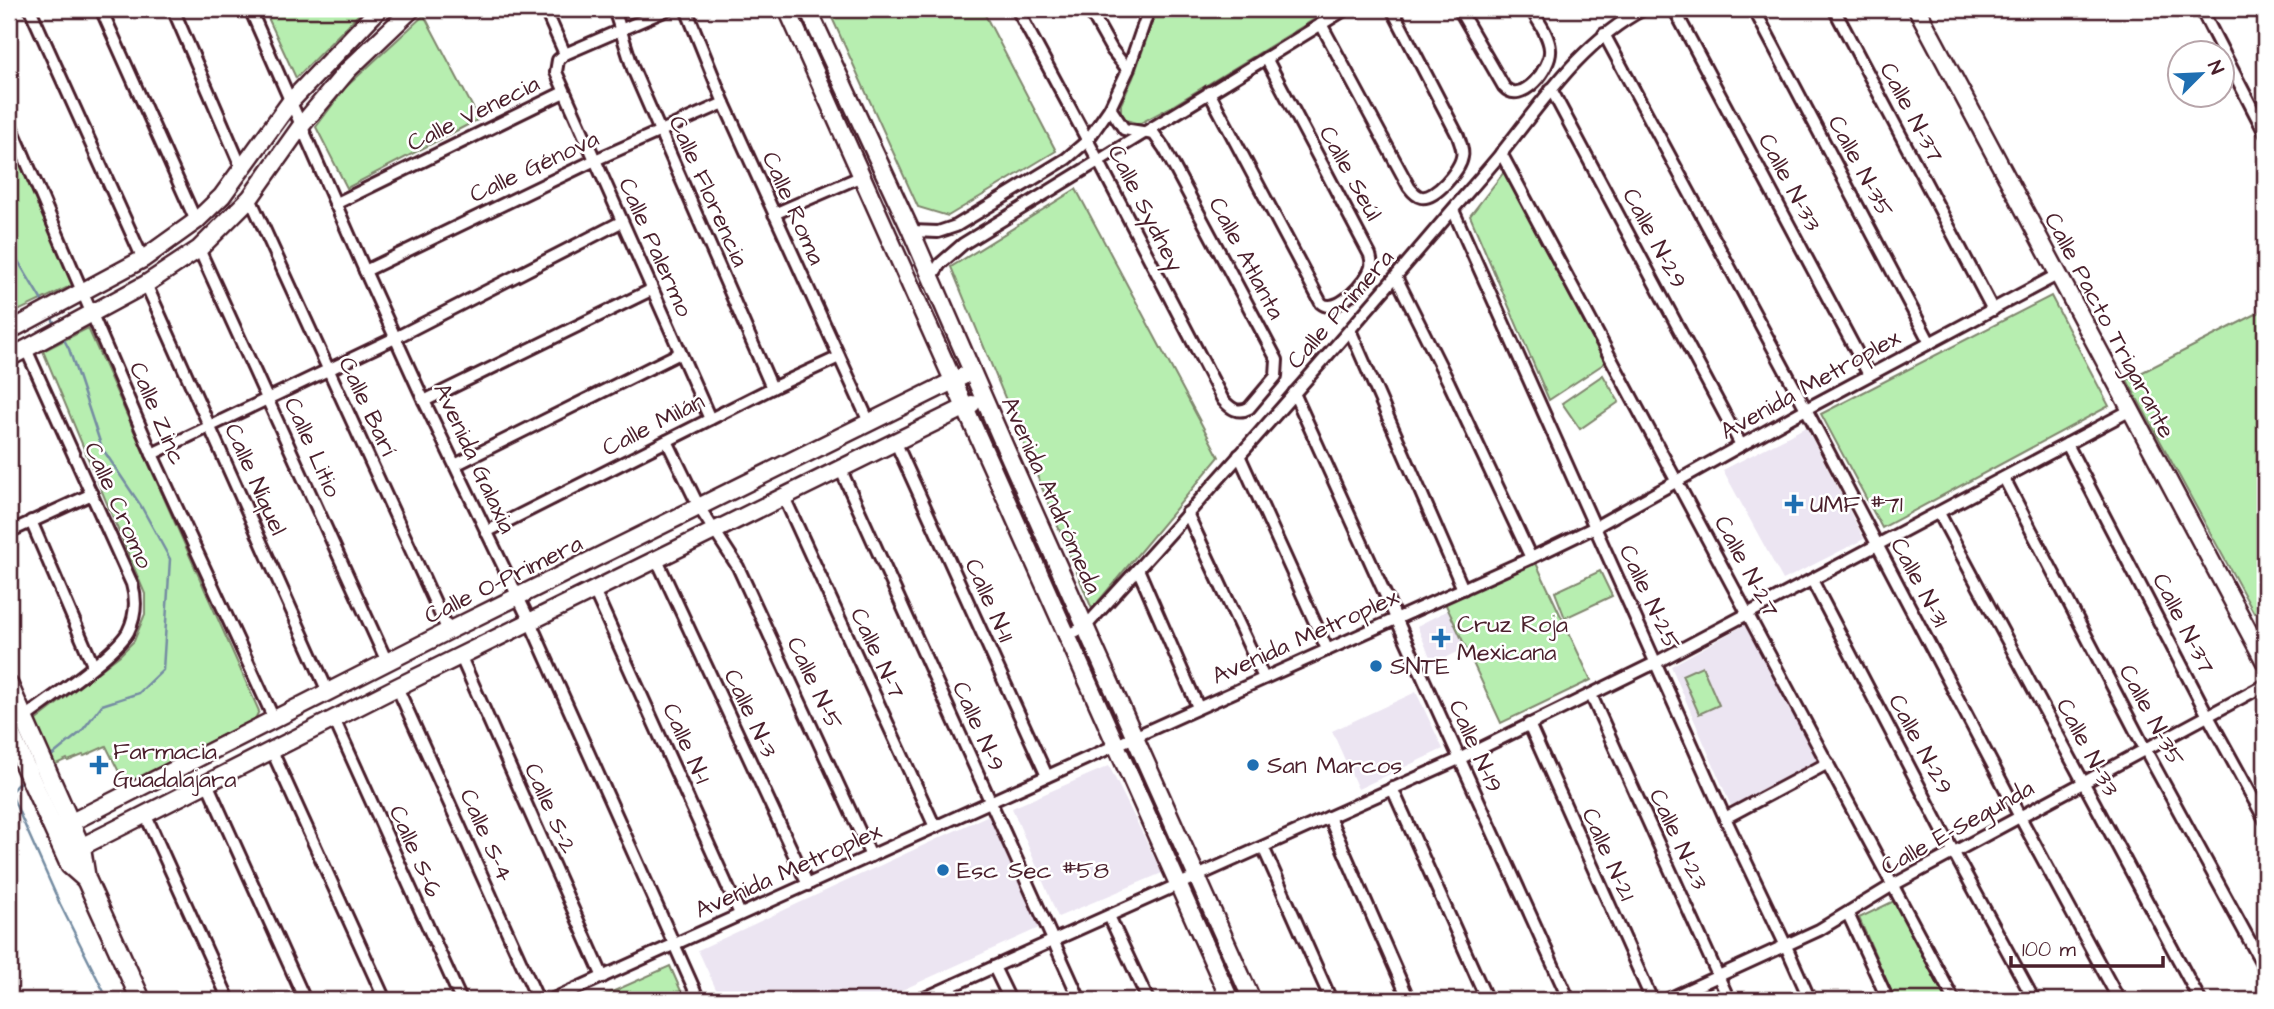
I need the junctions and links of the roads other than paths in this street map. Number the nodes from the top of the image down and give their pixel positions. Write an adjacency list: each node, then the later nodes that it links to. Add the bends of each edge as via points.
1 (30, 9): 59 (street)
2 (101, 9): 55 (street)
3 (173, 9): 47 (street)
4 (250, 9): 35 (street, Avenida Galaxia)
5 (379, 9): 35 (street)
6 (412, 9): 39 (street, via 348,70)
7 (545, 9): 29 (street)
8 (614, 9): 27 (street, Calle Florencia)
9 (669, 9): 27 (street, Calle Venecia)
10 (686, 9): 36 (street, Calle Roma)
11 (787, 9): 48 (street, Avenida Andrómeda)
12 (808, 9): 57 (street, Avenida Andrómeda)
13 (1017, 9): 43 (street, Calle Sydney)
14 (1089, 9): 31 (street)
15 (1149, 9): 31 (street)
16 (1346, 9): 26 (street)
17 (1392, 9): 26 (street, via 1463,154 1458,168 1438,191 1423,198 1409,187)
18 (1459, 9): 19 (street, via 1504,87 1515,94 1523,92 1547,66 1551,50)
19 (1531, 9)
20 (1644, 9): 28 (street, Calle Primera)
21 (1674, 9): 79 (street, Calle N-33)
22 (1754, 9): 72 (street, Calle N-35)
23 (1833, 9): 67 (street, Calle N-37)
24 (1917, 9): 61 (street, Calle Pacto Trigarante)
25 (2201, 9): 42 (street)
26 (1321, 24): 30 (street)
27 (622, 29): 29 (street, Calle Venecia); 40 (street, Calle Florencia)
28 (1604, 34): 32 (street, Calle Primera); 88 (street, Calle N-31)
29 (565, 54): 33 (street, Calle Venecia, via 555,72)
30 (1266, 58): 34 (street); 34 (street, Calle Seúl, via 1370,255 1367,276 1340,304 1325,307 1316,296)
31 (1128, 71): 37 (street)
32 (1551, 89): 44 (street, Calle Primera); 96 (street, Calle N-29)
33 (564, 92): 45 (street, Calle Palermo); 52 (street, Calle Venecia)
34 (1209, 92): 41 (street)
35 (291, 101): 39 (street, Avenida Galaxia); 47 (street)
36 (724, 103): 40 (street, Calle Génova); 54 (street, Calle Roma)
37 (1110, 108): 41 (street, via 1124,129); 43 (street)
38 (9, 121): 65 (street, Calle Zinc)
39 (301, 126): 51 (street); 52 (street, Avenida Galaxia)
40 (660, 131): 45 (street, Calle Génova); 81 (street, Calle Florencia)
41 (1146, 131): 46 (street); 87 (street, Calle Atlanta, via 1154,134 1168,154 1277,360 1276,376)
42 (2265, 133)
43 (1087, 141): 46 (street, Calle Sydney); 49 (street)
44 (1501, 153): 53 (street, Calle Primera); 102 (street, Calle N-27)
45 (595, 160): 56 (street, Calle Palermo); 60 (street, Calle Génova)
46 (1098, 160): 50 (street); 87 (street, Calle Sydney, via 1223,400 1237,411)
47 (242, 169): 55 (street)
48 (862, 176): 54 (street); 80 (street, Avenida Andrómeda)
49 (1036, 178): 50 (street); 57 (street, via 956,226 938,232)
50 (1045, 193): 63 (street, via 963,244)
51 (250, 198): 58 (street); 77 (street, Calle Barí)
52 (335, 204): 60 (street, Avenida Galaxia)
53 (1453, 210): 62 (street, Calle Primera); 109 (street, Calle N-25)
54 (774, 214): 75 (street, Calle Roma)
55 (196, 221): 59 (street)
56 (621, 222): 66 (street, Calle Palermo); 71 (street)
57 (911, 230): 63 (street, Avenida Andrómeda)
58 (200, 248): 64 (street); 83 (street, Calle Litio)
59 (144, 259): 65 (street)
60 (365, 271): 71 (street, Avenida Galaxia)
61 (2057, 275): 67 (street, Avenida Metroplex); 89 (street, Calle Pacto Trigarante)
62 (1396, 277): 69 (street, Calle Primera); 114 (street)
63 (931, 278): 78 (street, Avenida Andrómeda)
64 (146, 284): 68 (street); 92 (street, Calle Níquel)
65 (83, 290): 68 (street, Calle Zinc); 70 (street)
66 (651, 290): 74 (street, Calle Palermo); 85 (street)
67 (1993, 310): 72 (street, Avenida Metroplex)
68 (93, 313): 73 (street); 97 (street, Calle Zinc)
69 (1350, 330): 82 (street, Calle Primera); 118 (street)
70 (9, 331)
71 (395, 338): 77 (street); 85 (street, Avenida Galaxia)
72 (1930, 343): 79 (street, Avenida Metroplex)
73 (32, 346): 76 (street); 103 (street, Calle Cromo)
74 (680, 353): 90 (street, Calle Palermo); 99 (street)
75 (839, 357): 81 (street, Calle Milán); 91 (street, Calle Roma)
76 (9, 358)
77 (328, 370): 83 (street); 125 (street, Calle Barí)
78 (972, 371): 80 (street, Calle O-Primera); 84 (street, Avenida Andrómeda)
79 (1870, 375): 88 (street, Avenida Metroplex)
80 (954, 381): 86 (street, Avenida Andrómeda); 91 (street, Calle O-Primera)
81 (772, 388): 90 (street, Calle Milán)
82 (1294, 393): 98 (street, Calle Primera); 122 (street, Calle N-19)
83 (268, 398): 92 (street); 130 (street, Calle Litio)
84 (984, 398): 86 (street, Calle O-Primera); 124 (street, Avenida Andrómeda)
85 (424, 401): 99 (street, Avenida Galaxia)
86 (965, 407): 94 (street, Calle O-Primera); 126 (street, Avenida Andrómeda)
87 (1249, 408)
88 (1806, 409): 96 (street, Avenida Metroplex); 113 (street, Calle N-31)
89 (2129, 411): 95 (street); 127 (street, Calle Pacto Trigarante)
90 (710, 419): 93 (street, Calle Milán)
91 (869, 422): 105 (street, Calle O-Primera)
92 (209, 427): 97 (street); 138 (street, Calle Níquel)
93 (667, 441): 105 (street, Calle N-5); 112 (street, Calle Milán)
94 (895, 441): 100 (street, Calle O-Primera); 153 (street, Calle N-11)
95 (2067, 444): 101 (street); 141 (street, Calle N-37)
96 (1741, 445): 102 (street, Avenida Metroplex)
97 (152, 454): 143 (street, Calle Zinc)
98 (1239, 455): 106 (street, Calle Primera); 128 (street)
99 (455, 465): 112 (street, Avenida Galaxia)
100 (840, 468): 104 (street, Calle O-Primera); 157 (street, Calle N-9)
101 (2004, 478): 107 (street); 149 (street, Calle N-35)
102 (1677, 481): 109 (street, Avenida Metroplex); 121 (street, Calle N-27)
103 (92, 495): 108 (street); 133 (street, Calle Cromo, via 132,584 136,605 120,643)
104 (785, 497): 110 (street, Calle O-Primera); 164 (street, Calle N-7)
105 (699, 507): 110 (street, Calle N-5); 120 (street, Calle O-Primera)
106 (1187, 513): 116 (street, Calle Primera); 134 (street)
107 (1940, 513): 113 (street); 154 (street, Calle N-33)
108 (31, 522): 111 (street); 133 (street)
109 (1595, 527): 114 (street, Avenida Metroplex); 132 (street, Calle N-25)
110 (716, 531): 115 (street, Calle O-Primera); 168 (street, Calle N-5, via 738,567)
111 (9, 532)
112 (486, 532): 120 (street, Avenida Galaxia)
113 (1877, 546): 117 (street); 160 (street, Calle N-31)
114 (1531, 558): 118 (street, Avenida Metroplex)
115 (657, 560): 119 (street, Calle O-Primera); 170 (street, Calle N-3)
116 (1138, 569): 124 (street, Calle Primera); 140 (street)
117 (1812, 580): 121 (street); 167 (street, Calle N-29)
118 (1463, 589): 122 (street, Avenida Metroplex)
119 (594, 590): 123 (street, Calle O-Primera); 173 (street, Calle N-1)
120 (517, 597): 123 (street, Avenida Galaxia); 125 (street, Calle O-Primera)
121 (1748, 614): 132 (street); 152 (street, Calle N-27)
122 (1396, 619): 128 (street, Avenida Metroplex); 151 (street, Calle N-19)
123 (530, 622): 129 (street, Calle O-Primera); 177 (street, Avenida Galaxia)
124 (1085, 627): 126 (street, Calle Primera); 147 (street, Avenida Andrómeda)
125 (448, 631): 130 (street, Calle O-Primera)
126 (1066, 636): 148 (street, Avenida Andrómeda)
127 (2261, 645): 131 (street, Calle Pacto Trigarante)
128 (1327, 649): 134 (street, Avenida Metroplex)
129 (460, 656): 137 (street, Calle O-Primera); 181 (street, Calle S-2)
130 (387, 662): 138 (street, Calle O-Primera)
131 (2265, 662)
132 (1657, 663): 139 (street); 161 (street, Calle N-25)
133 (93, 665): 142 (street, Calle Cromo)
134 (1264, 678): 140 (street, Avenida Metroplex)
135 (2265, 685): 141 (street, Calle E-Segunda)
136 (9, 686): 142 (main road)
137 (397, 687): 144 (street, Calle O-Primera); 189 (street, Calle S-4)
138 (328, 692): 143 (street, Calle O-Primera)
139 (1591, 695): 145 (street); 182 (street, Calle N-23)
140 (1198, 707): 147 (street, Avenida Metroplex)
141 (2208, 716): 149 (street, Calle E-Segunda); 162 (street, Calle N-37)
142 (23, 719): 163 (main road)
143 (274, 719): 163 (street, Calle O-Primera)
144 (334, 719): 150 (street, Calle O-Primera); 188 (street, Calle S-6)
145 (1529, 724): 151 (street); 201 (street, Calle N-21)
146 (9, 731): 163 (main road)
147 (1134, 737): 148 (street, Avenida Metroplex); 169 (street, Avenida Andrómeda)
148 (1116, 745): 153 (street, Avenida Metroplex); 171 (street, Avenida Andrómeda)
149 (2145, 749): 154 (street, Calle E-Segunda); 180 (street, Calle N-35)
150 (272, 751): 155 (street, Calle O-Primera); 187 (street)
151 (1459, 759): 156 (street); 200 (street, Calle N-19)
152 (1828, 763): 161 (street); 172 (street, Calle N-27)
153 (1047, 776): 157 (street, Avenida Metroplex)
154 (2084, 782): 160 (street, Calle E-Segunda); 209 (street, Calle N-33)
155 (207, 783): 158 (street, Calle O-Primera); 186 (street)
156 (1392, 788): 159 (street); 199 (street)
157 (989, 802): 164 (street, Avenida Metroplex); 176 (street, Calle N-9)
158 (146, 816): 166 (street, Calle O-Primera); 185 (street)
159 (1329, 817): 165 (street); 198 (street)
160 (2020, 817): 167 (street, Calle E-Segunda); 208 (street, Calle N-31)
161 (1725, 818): 178 (street, Calle N-25)
162 (2265, 820)
163 (62, 826): 166 (main road)
164 (935, 827): 168 (street, Avenida Metroplex)
165 (1263, 846): 169 (street); 197 (street)
166 (73, 851): 184 (main road, via 70,865 86,879)
167 (1954, 853): 172 (street, Calle E-Segunda); 207 (street, Calle N-29)
168 (871, 856): 170 (street, Avenida Metroplex)
169 (1196, 877): 171 (street); 196 (street, Avenida Andrómeda)
170 (808, 885): 173 (street, Avenida Metroplex)
171 (1178, 885): 175 (street); 195 (street, Avenida Andrómeda)
172 (1893, 886): 174 (street, Calle E-Segunda); 206 (street, Calle N-27)
173 (740, 914): 177 (street, Avenida Metroplex)
174 (1848, 914): 178 (street, Calle E-Segunda); 205 (street)
175 (1109, 916): 176 (street); 194 (street)
176 (1052, 941): 179 (street); 193 (street, Calle N-9)
177 (673, 945): 181 (street, Avenida Metroplex); 191 (street, Avenida Galaxia)
178 (1787, 946): 182 (street, Calle E-Segunda); 204 (street, Calle N-25)
179 (994, 967): 183 (street); 192 (street)
180 (2265, 969)
181 (603, 977): 190 (street, Avenida Metroplex)
182 (1719, 977): 202 (street, Calle E-Segunda); 203 (street, Calle N-23)
183 (928, 999)
184 (141, 1000)
185 (229, 1000)
186 (305, 1000)
187 (385, 1000)
188 (461, 1000)
189 (538, 1000)
190 (551, 1000)
191 (699, 1000)
192 (1010, 1000)
193 (1080, 1000)
194 (1148, 1000)
195 (1230, 1000)
196 (1252, 1000)
197 (1331, 1000)
198 (1409, 1000)
199 (1487, 1000)
200 (1569, 1000)
201 (1652, 1000)
202 (1666, 1000)
203 (1729, 1000)
204 (1810, 1000)
205 (1888, 1000)
206 (1954, 1000)
207 (2035, 1000)
208 (2119, 1000)
209 (2200, 1000)

